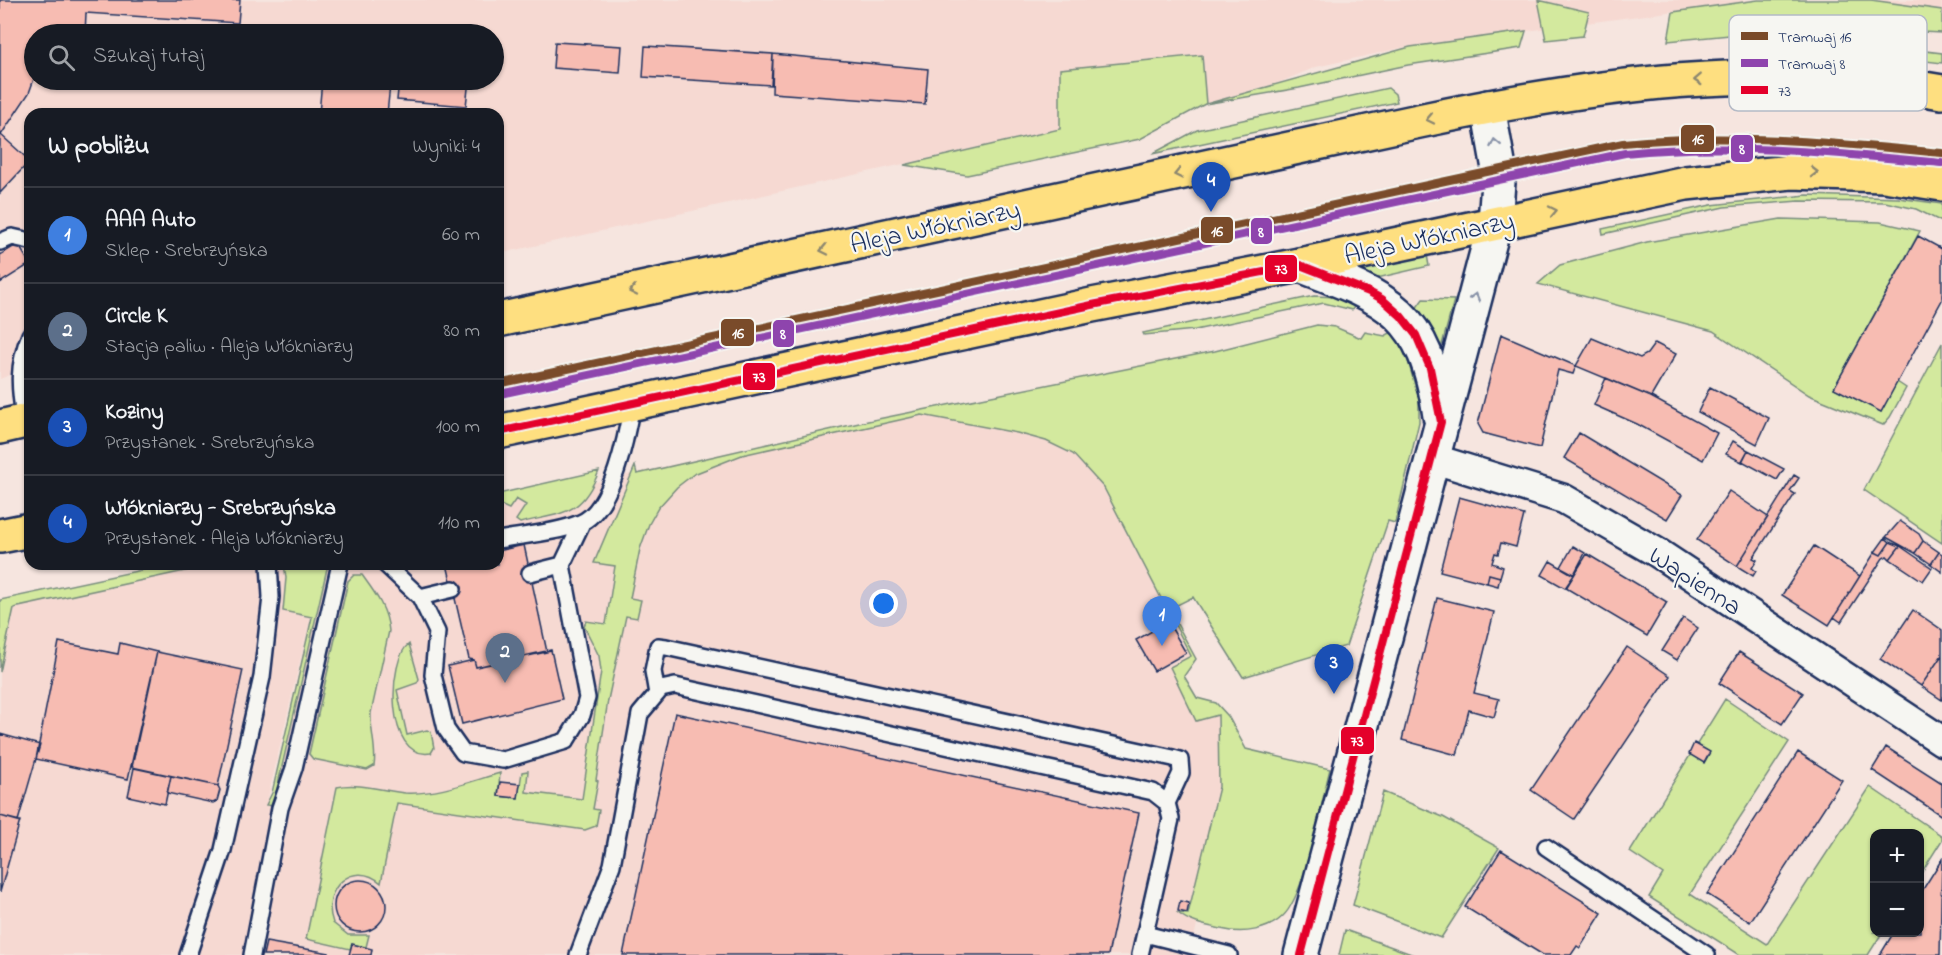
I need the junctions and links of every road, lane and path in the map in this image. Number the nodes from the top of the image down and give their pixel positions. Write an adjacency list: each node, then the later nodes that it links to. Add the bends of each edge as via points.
1 (1729, 78): 4 (main road, Aleja Włókniarzy, one-way to 4, via 1586,89)
2 (1927, 90): 3 (main road, Aleja Włókniarzy, one-way to 2)
3 (1942, 92)
4 (1488, 107): 6 (main road, one-way to 4, via 1499,169); 10 (main road, Aleja Włókniarzy, one-way to 10)
5 (1942, 184): 6 (main road, Aleja Włókniarzy, one-way to 5, via 1686,183 1756,175 1843,172)
6 (1495, 222): 9 (main road, Aleja Włókniarzy); 14 (main road, one-way to 6)
7 (24, 240): 8 (lane, via 12,237)
8 (0, 242)
9 (1300, 265): 12 (main road, Aleja Włókniarzy); 14 (main road, via 1369,292 1401,315 1416,335 1430,368)
10 (504, 319)
11 (24, 348): 13 (lane)
12 (632, 403): 15 (main road, Aleja Włókniarzy); 17 (lane, via 619,465 601,502)
13 (18, 422)
14 (1441, 422): 16 (main road)
15 (504, 431)
16 (1431, 458): 29 (street, Wapienna, via 1564,499 1658,554); 38 (main road)
17 (582, 523): 20 (lane); 21 (lane)
18 (24, 531): 19 (main road)
19 (0, 536)
20 (504, 539)
21 (562, 566): 25 (lane); 27 (lane, via 587,698 582,715 566,741 503,760 463,753 446,729 433,675 437,632)
22 (269, 570): 33 (lane, via 271,597 262,677 223,850)
23 (339, 570): 34 (lane, via 294,768 280,808)
24 (391, 570): 27 (lane)
25 (530, 573)
26 (453, 589): 27 (lane)
27 (420, 597)
28 (657, 694): 30 (lane, via 675,686 1153,792); 30 (lane, via 654,659 658,646 666,646 1180,760 1181,773); 35 (lane, via 640,714 612,865)
29 (1942, 741)
30 (1167, 803): 32 (lane, via 1171,819)
31 (1546, 847): 39 (lane)
32 (1145, 934): 36 (lane); 37 (lane)
33 (188, 955)
34 (252, 955)
35 (578, 955)
36 (1140, 955)
37 (1228, 955)
38 (1301, 955)
39 (1707, 955)

